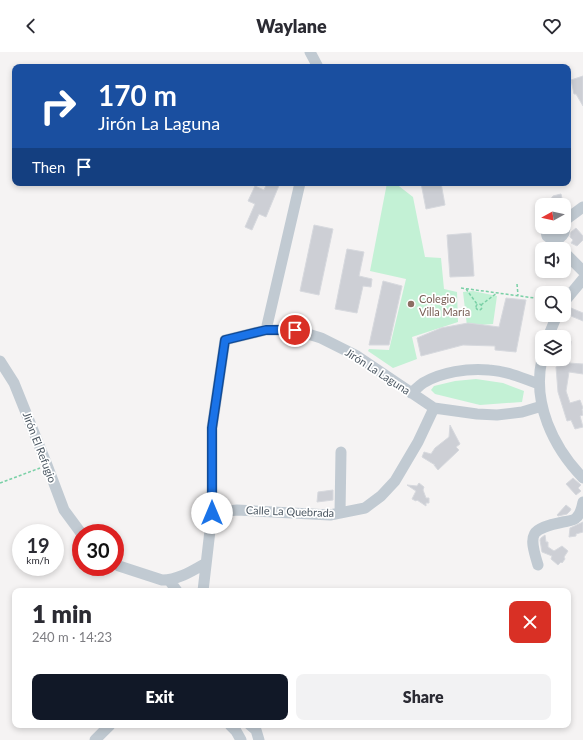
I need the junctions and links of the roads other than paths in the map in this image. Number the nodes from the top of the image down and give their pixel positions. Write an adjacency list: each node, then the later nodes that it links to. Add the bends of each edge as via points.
1 (310, 52): 2 (street)
2 (316, 64)
3 (299, 186): 12 (street)
4 (583, 208): 5 (street)
5 (571, 216)
6 (546, 234): 7 (street)
7 (557, 242)
8 (571, 259): 9 (street)
9 (583, 271)
10 (583, 279): 11 (street)
11 (571, 294)
12 (266, 330): 16 (street, Jirón La Laguna, via 295,330 321,338 357,356); 22 (street, Jirón La Laguna, via 225,340 212,428)
13 (0, 361): 24 (street, Jirón El Refugio, via 14,383 64,510)
14 (541, 366): 15 (street)
15 (539, 384): 16 (street, via 489,370 469,370 438,376 423,383); 17 (street)
16 (411, 393): 18 (street, Jirón La Laguna)
17 (542, 406): 18 (street, Jirón La Laguna, via 497,415); 20 (street, via 558,446)
18 (434, 408): 23 (street, Calle La Quebrada, via 395,481 365,508)
19 (341, 452): 23 (street)
20 (583, 478)
21 (583, 502): 26 (street, via 579,514 573,520 543,526 536,531 532,545)
22 (212, 513): 23 (street, Calle La Quebrada, via 237,510 330,515); 25 (street, Jirón La Laguna)
23 (340, 513)
24 (74, 524)
25 (206, 563): 28 (street); 30 (street, Jirón La Laguna)
26 (538, 564)
27 (124, 568): 28 (street)
28 (169, 580): 29 (street)
29 (175, 588)
30 (203, 588)
31 (107, 728): 34 (street)
32 (233, 728): 35 (street)
33 (254, 728): 36 (street)
34 (95, 740)
35 (241, 740)
36 (259, 740)

